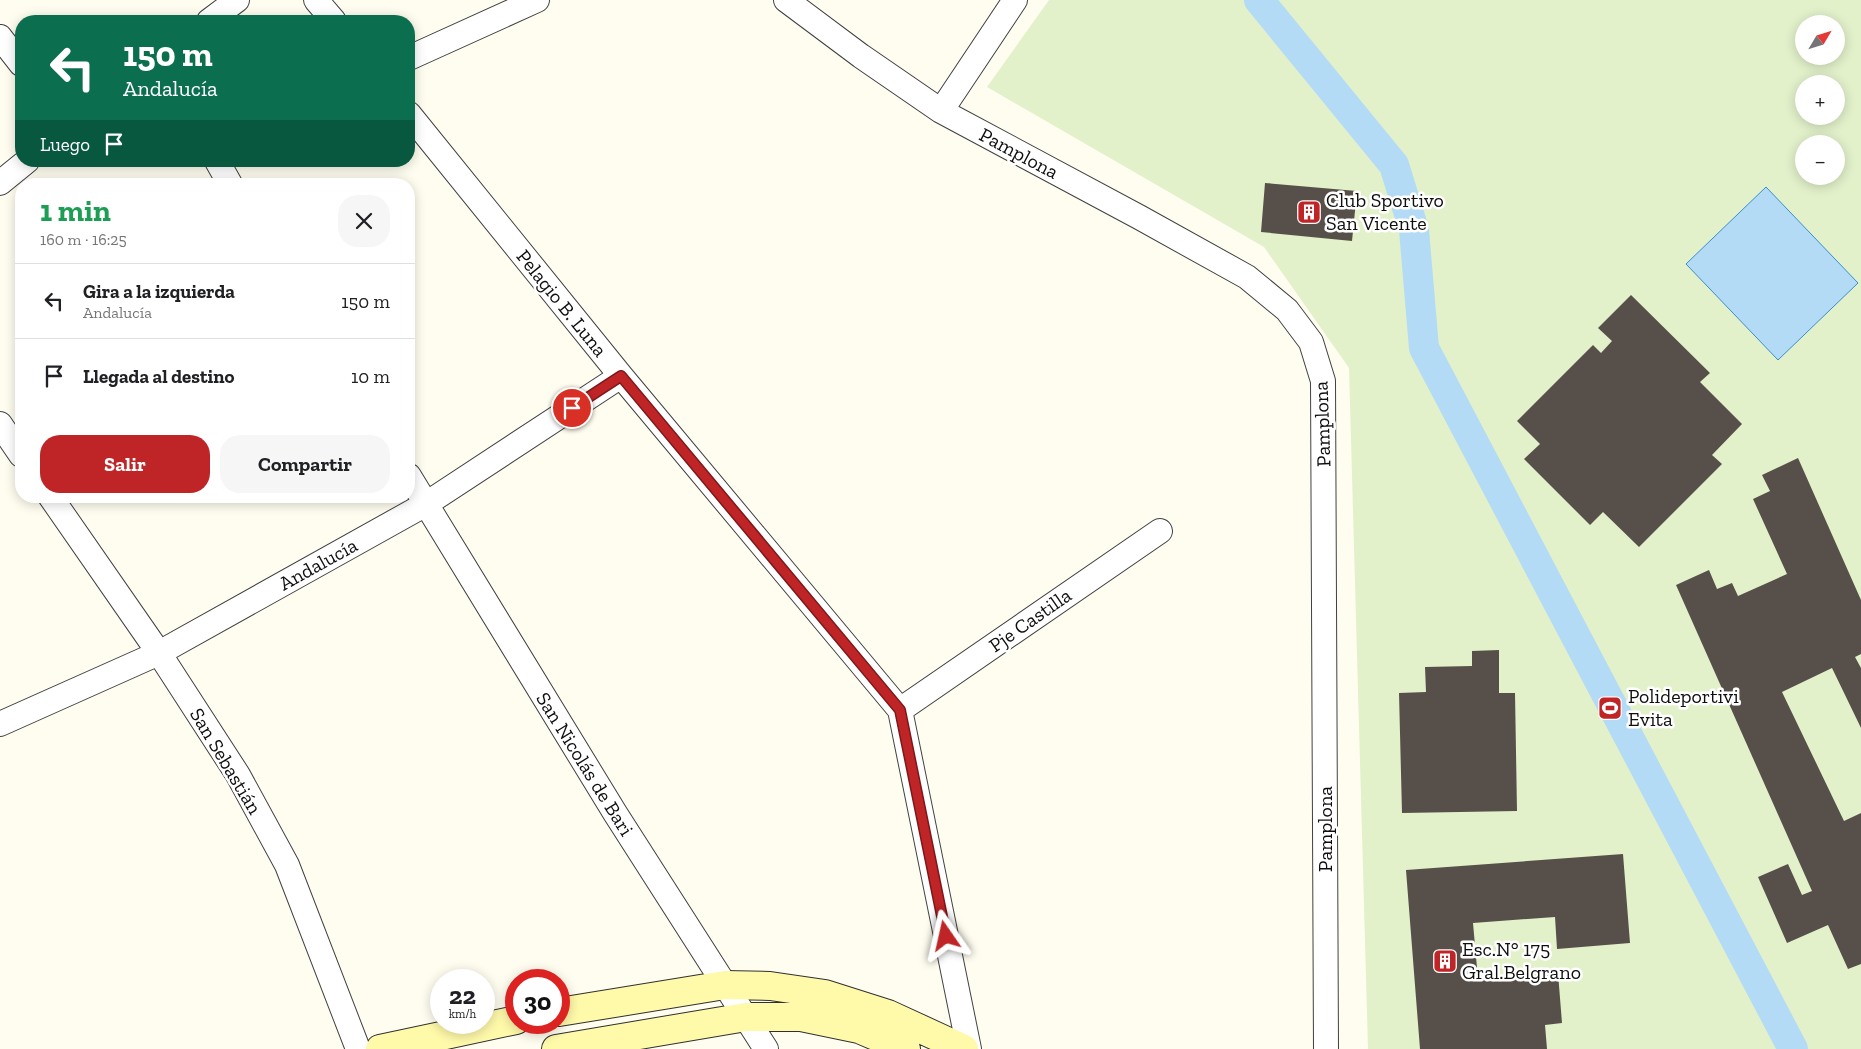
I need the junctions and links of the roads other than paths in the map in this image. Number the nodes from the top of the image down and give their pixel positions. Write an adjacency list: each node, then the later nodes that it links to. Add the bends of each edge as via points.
1 (237, 0): 6 (street)
2 (316, 0): 7 (street)
3 (537, 0): 9 (street)
4 (786, 0): 11 (street, Pamplona)
5 (1016, 0): 11 (street)
6 (217, 15)
7 (329, 15)
8 (0, 37): 10 (street)
9 (415, 55)
10 (15, 56)
11 (941, 111): 38 (street, Pamplona, via 1247,277 1287,310 1311,342 1323,381)
12 (415, 121): 17 (street, Pelagio B. Luna)
13 (20, 167): 16 (street)
14 (220, 167): 15 (street)
15 (227, 178)
16 (0, 183)
17 (621, 376): 22 (street, Andalucía); 25 (street, Pelagio B. Luna)
18 (0, 424): 19 (street)
19 (15, 446)
20 (415, 486): 22 (street, San Nicolás de Bari)
21 (55, 503): 24 (street, San Sebastián)
22 (426, 504): 24 (street, Andalucía); 27 (street, San Nicolás de Bari, via 615,813)
23 (1160, 531): 25 (street, Pje Castilla)
24 (159, 653): 26 (street, Andalucía); 31 (street, San Sebastián, via 238,775 287,865)
25 (900, 710): 37 (street, Pelagio B. Luna)
26 (0, 724)
27 (725, 985): 28 (street); 29 (street, San Nicolás de Bari); 36 (street, via 770,986 825,994 888,1014)
28 (570, 1010)
29 (746, 1017): 33 (street); 34 (street, San Nicolás de Bari); 35 (street, via 801,1017 859,1029)
30 (505, 1022): 32 (street)
31 (358, 1049)
32 (380, 1049)
33 (556, 1049)
34 (766, 1049)
35 (906, 1049)
36 (964, 1049)
37 (968, 1049)
38 (1326, 1049)

